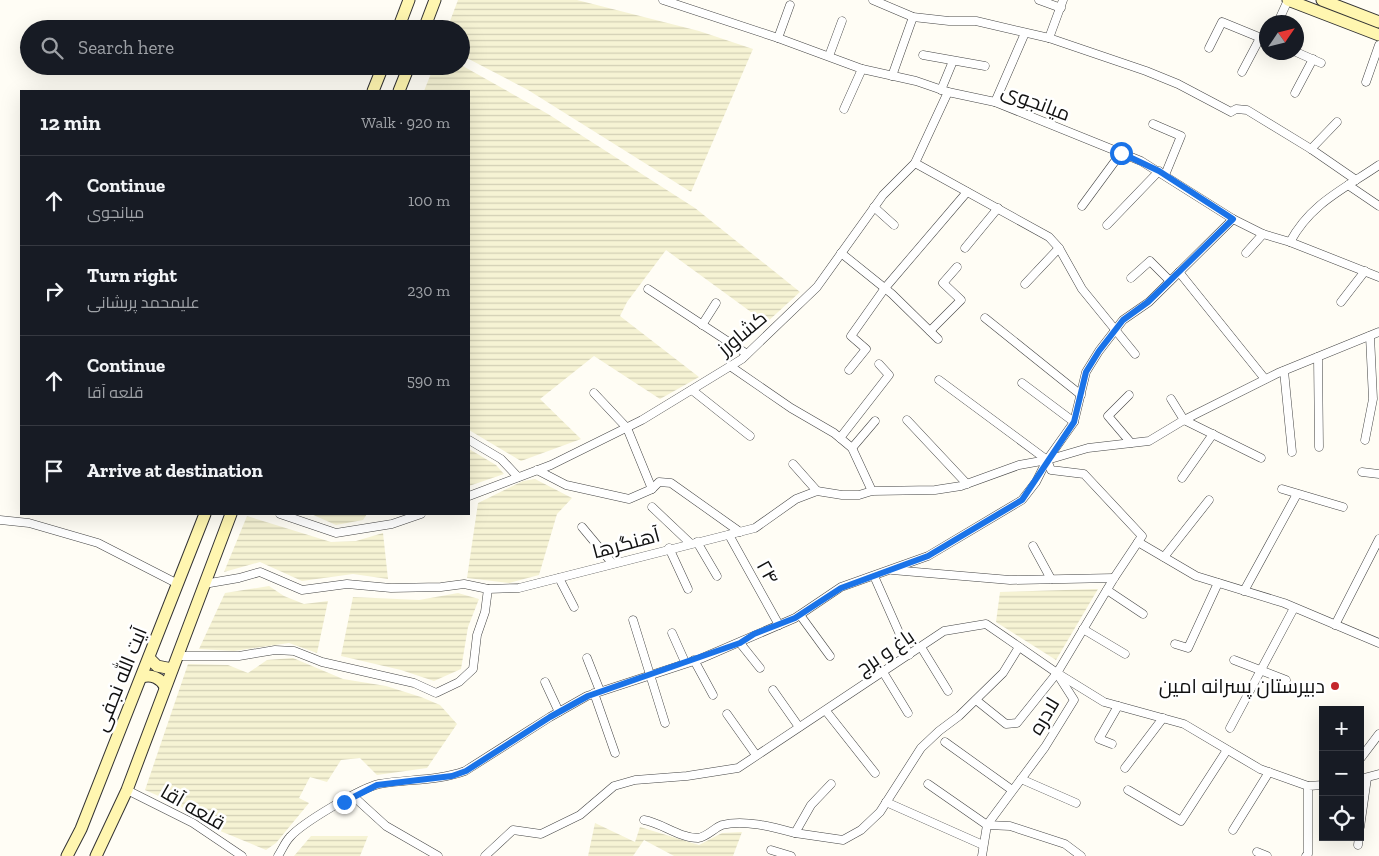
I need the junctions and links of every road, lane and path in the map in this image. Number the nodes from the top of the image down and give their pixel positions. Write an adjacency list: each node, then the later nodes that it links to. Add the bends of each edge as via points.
1 (409, 0): 13 (main road)
2 (436, 0): 14 (main road)
3 (663, 0): 8 (street, میانجوی)
4 (873, 0): 12 (street)
5 (1039, 0): 9 (street)
6 (1288, 0): 11 (street); 18 (main road)
7 (1322, 0): 16 (main road)
8 (674, 2): 20 (street, میانجوی)
9 (1062, 4): 21 (street)
10 (790, 5): 20 (street)
11 (1281, 15)
12 (913, 17): 17 (street, via 976,21); 36 (street)
13 (401, 20)
14 (428, 20)
15 (842, 21): 27 (street)
16 (1379, 22)
17 (1025, 33): 21 (street); 42 (street)
18 (1379, 35)
19 (1259, 37): 24 (street, via 1222,22)
20 (778, 38): 27 (street, میانجوی)
21 (1049, 38): 46 (street, via 1178,84 1231,112 1247,110)
22 (1259, 45): 33 (street)
23 (1379, 45): 37 (street)
24 (1209, 48)
25 (924, 55): 29 (street)
26 (1304, 55): 28 (street)
27 (829, 56): 32 (street, میانجوی)
28 (1313, 59): 30 (street); 41 (street)
29 (953, 61): 31 (street); 40 (street, کشاورز)
30 (1321, 63)
31 (985, 66)
32 (862, 69): 36 (street, میانجوی); 43 (street)
33 (1242, 72)
34 (379, 75): 38 (main road)
35 (406, 75): 39 (main road)
36 (892, 76): 40 (street, میانجوی)
37 (1366, 82)
38 (373, 90)
39 (400, 90)
40 (944, 91): 42 (street, میانجوی); 48 (street, کشاورز)
41 (1295, 93)
42 (995, 102): 47 (street, میانجوی)
43 (844, 109)
44 (1337, 122): 46 (street)
45 (1153, 124): 50 (street, via 1181,136)
46 (1311, 148): 51 (street)
47 (1121, 153): 50 (street, میانجوی); 54 (street)
48 (915, 162): 53 (street); 56 (street, کشاورز)
49 (1379, 165): 51 (street)
50 (1162, 173): 58 (street, میانجوی); 60 (street)
51 (1356, 180): 52 (street)
52 (1348, 185): 55 (street); 62 (street, via 1309,213)
53 (967, 192): 57 (street); 74 (street)
54 (1082, 206)
55 (1379, 206)
56 (874, 207): 59 (street); 66 (street, کشاورز)
57 (998, 208): 63 (street); 64 (street, via 1049,237)
58 (1233, 219): 61 (street, میانجوی); 69 (street)
59 (894, 225)
60 (1108, 225)
61 (1263, 234): 62 (street, میانجوی); 65 (street)
62 (1290, 242): 68 (street, میانجوی)
63 (965, 248)
64 (1059, 248): 73 (street); 80 (street, via 1082,289)
65 (1246, 252)
66 (842, 253): 74 (street); 85 (street, کشاورز, via 817,287)
67 (957, 267): 81 (street, via 942,283 961,300)
68 (1365, 271): 71 (street, میانجوی); 76 (street)
69 (1179, 272): 72 (street); 92 (street)
70 (1131, 278): 72 (street, via 1150,261)
71 (1379, 278)
72 (1170, 281): 80 (street)
73 (1025, 284)
74 (885, 288): 81 (street); 90 (street, via 851,336 866,349)
75 (648, 289): 79 (street)
76 (1341, 302)
77 (716, 304): 79 (street)
78 (985, 318): 97 (street)
79 (702, 325): 85 (street)
80 (1115, 330): 86 (street); 97 (street, via 1086,372)
81 (930, 331): 84 (street)
82 (1379, 332): 83 (street)
83 (1370, 336): 87 (street); 108 (street, via 1372,399)
84 (938, 339)
85 (746, 354): 89 (street, کشاورز)
86 (1135, 354)
87 (1318, 357): 91 (street); 112 (street)
88 (878, 364): 107 (street, via 889,375)
89 (730, 366): 95 (street, کشاورز); 107 (street)
90 (849, 370)
91 (1284, 371): 92 (street); 113 (street)
92 (1265, 379): 101 (street)
93 (939, 380): 115 (street)
94 (1022, 383): 103 (street)
95 (692, 390): 104 (street, کشاورز); 106 (street)
96 (594, 393): 104 (street)
97 (1081, 395): 103 (street)
98 (1129, 395): 110 (street, via 1108,416)
99 (1171, 399): 101 (street)
100 (907, 420): 122 (street)
101 (1184, 420): 105 (street); 110 (street, via 1149,441)
102 (876, 421): 111 (street)
103 (1074, 422): 115 (street)
104 (627, 428): 117 (street, کشاورز); 123 (street)
105 (1214, 434): 114 (street); 121 (street)
106 (750, 436)
107 (840, 438): 111 (street)
108 (1365, 440)
109 (470, 441): 120 (street, via 501,459)
110 (1131, 443): 115 (street, via 1088,448)
111 (852, 448): 126 (street)
112 (1319, 448)
113 (1292, 452)
114 (1261, 458)
115 (1047, 460): 122 (street, via 1019,465); 142 (street, via 1051,470 1084,474 1142,536); 147 (street, via 1022,500 928,556)
116 (793, 464): 125 (street)
117 (537, 470): 120 (street, کشاورز); 123 (street, via 566,485 629,499)
118 (1362, 472): 119 (street)
119 (1379, 474)
120 (518, 478): 128 (street, کشاورز)
121 (1182, 478)
122 (967, 484): 126 (street, via 935,490)
123 (652, 488): 138 (street, via 659,482 671,483)
124 (1282, 489): 127 (street)
125 (817, 491): 126 (street, via 842,495); 138 (street, آهنگرها, via 796,499 755,528)
126 (872, 491)
127 (1297, 494): 131 (street); 159 (street)
128 (470, 496)
129 (1209, 500): 145 (street)
130 (652, 506): 141 (street)
131 (1343, 507)
132 (205, 515): 154 (main road, آیت الله نجفی)
133 (231, 515): 155 (main road)
134 (283, 515): 135 (street, via 336,533 392,524)
135 (417, 515)
136 (0, 520): 154 (street, via 29,523 98,543)
137 (582, 527): 146 (street)
138 (740, 532): 139 (street, آهنگرها)
139 (729, 535): 141 (street, آهنگرها); 165 (street, ۲۴)
140 (1379, 539): 166 (street)
141 (693, 542): 144 (street, آهنگرها); 148 (street)
142 (1138, 542): 145 (street); 151 (street, لادره)
143 (1033, 546): 152 (street)
144 (669, 548): 146 (street, آهنگرها); 157 (street)
145 (1164, 557): 153 (street, via 1196,576)
146 (612, 563): 150 (street, آهنگرها)
147 (888, 570): 149 (street); 152 (street, via 1010,580)
148 (716, 576)
149 (874, 576): 163 (street, via 841,588); 175 (street)
150 (559, 578): 156 (street, آهنگرها, via 518,588); 160 (street)
151 (1114, 578): 152 (street); 158 (street, لادره)
152 (1051, 579)
153 (1218, 583): 159 (street); 171 (street, via 1188,648)
154 (178, 584): 178 (main road, آیت الله نجفی)
155 (204, 584): 156 (street, آهنگرها, via 260,572 302,590 347,584 390,588 464,584); 176 (main road)
156 (488, 589): 176 (street, via 473,669 459,682 436,693 414,683 322,662 294,650 239,656)
157 (688, 589)
158 (1107, 590): 162 (street); 167 (street, لادره)
159 (1244, 591): 161 (street)
160 (574, 607)
161 (1294, 608): 166 (street); 185 (street)
162 (1143, 614)
163 (800, 615): 165 (street); 177 (street)
164 (633, 620): 188 (street)
165 (779, 625): 169 (street)
166 (1335, 625): 170 (street)
167 (1083, 628): 174 (street); 187 (street, لادره)
168 (672, 633): 182 (street)
169 (740, 643): 180 (street); 183 (street)
170 (1379, 643)
171 (1175, 644)
172 (921, 647): 173 (street, باغ و برج, via 944,631 986,624); 175 (street, باغ و برج); 194 (street)
173 (1019, 647): 187 (street, باغ و برج); 197 (street, via 1003,673)
174 (1125, 654)
175 (909, 655): 186 (street, باغ و برج)
176 (177, 656): 184 (main road)
177 (830, 656)
178 (149, 658): 184 (main road, via 157,666); 189 (main road, آیت الله نجفی)
179 (587, 658): 195 (street)
180 (694, 660): 182 (street); 196 (street)
181 (1234, 660): 185 (street)
182 (685, 662): 188 (street)
183 (760, 668)
184 (172, 669): 192 (main road)
185 (1261, 669): 190 (street); 206 (street)
186 (884, 672): 199 (street, باغ و برج); 201 (street)
187 (1057, 673): 197 (street, via 1017,723 1006,724); 198 (street, باغ و برج, via 1104,702); 218 (street, لادره, via 1074,700)
188 (652, 674): 195 (street); 204 (street)
189 (142, 677): 192 (main road, via 160,680); 238 (main road, آیت الله نجفی)
190 (1286, 680)
191 (545, 682): 200 (street)
192 (165, 687): 224 (main road)
193 (773, 690): 205 (street)
194 (948, 691)
195 (597, 692): 200 (street); 211 (street)
196 (713, 695)
197 (976, 700): 228 (street, via 921,748)
198 (1118, 706): 203 (street, باغ و برج); 209 (street, via 1099,739)
199 (826, 711): 205 (street, باغ و برج); 216 (street)
200 (559, 712): 227 (street, via 466,771 452,776 377,785)
201 (908, 713)
202 (727, 714): 213 (street)
203 (1163, 718): 210 (street, باغ و برج, via 1184,724); 214 (street)
204 (665, 723)
205 (800, 727): 213 (street, باغ و برج)
206 (1230, 728)
207 (1379, 734): 212 (street)
208 (945, 742): 225 (street)
209 (1112, 744)
210 (1227, 750): 215 (street, باغ و برج); 226 (street, via 1182,821)
211 (615, 753)
212 (1364, 754)
213 (756, 755): 243 (street, باغ و برج, via 738,768 635,780 614,786 580,815 541,834 513,830)
214 (1125, 768)
215 (1269, 772): 223 (street, باغ و برج); 232 (street)
216 (876, 773)
217 (1379, 774): 219 (street)
218 (1021, 779): 225 (street, لادره); 229 (street)
219 (1364, 779)
220 (831, 784): 233 (street, via 811,805)
221 (928, 784): 231 (street)
222 (1319, 785): 223 (street)
223 (1308, 786): 237 (street)
224 (126, 790): 239 (main road); 240 (street, قلعه آقا, via 192,823)
225 (1012, 790): 231 (street, لادره)
226 (1128, 790)
227 (353, 796): 241 (street, via 296,832); 242 (street, via 386,826)
228 (886, 802): 233 (street, via 861,830 843,840); 234 (street)
229 (1076, 804)
230 (644, 820): 233 (street, via 683,836 700,838 721,826 734,824)
231 (987, 825): 234 (street, لادره); 246 (street, via 1010,826 1065,844)
232 (1233, 830)
233 (795, 832)
234 (984, 844): 245 (street, لادره)
235 (771, 850): 244 (street)
236 (1257, 852): 247 (street)
237 (1308, 855)
238 (67, 856)
239 (96, 856)
240 (242, 856)
241 (278, 856)
242 (438, 856)
243 (485, 856)
244 (791, 856)
245 (983, 856)
246 (1081, 856)
247 (1267, 856)

